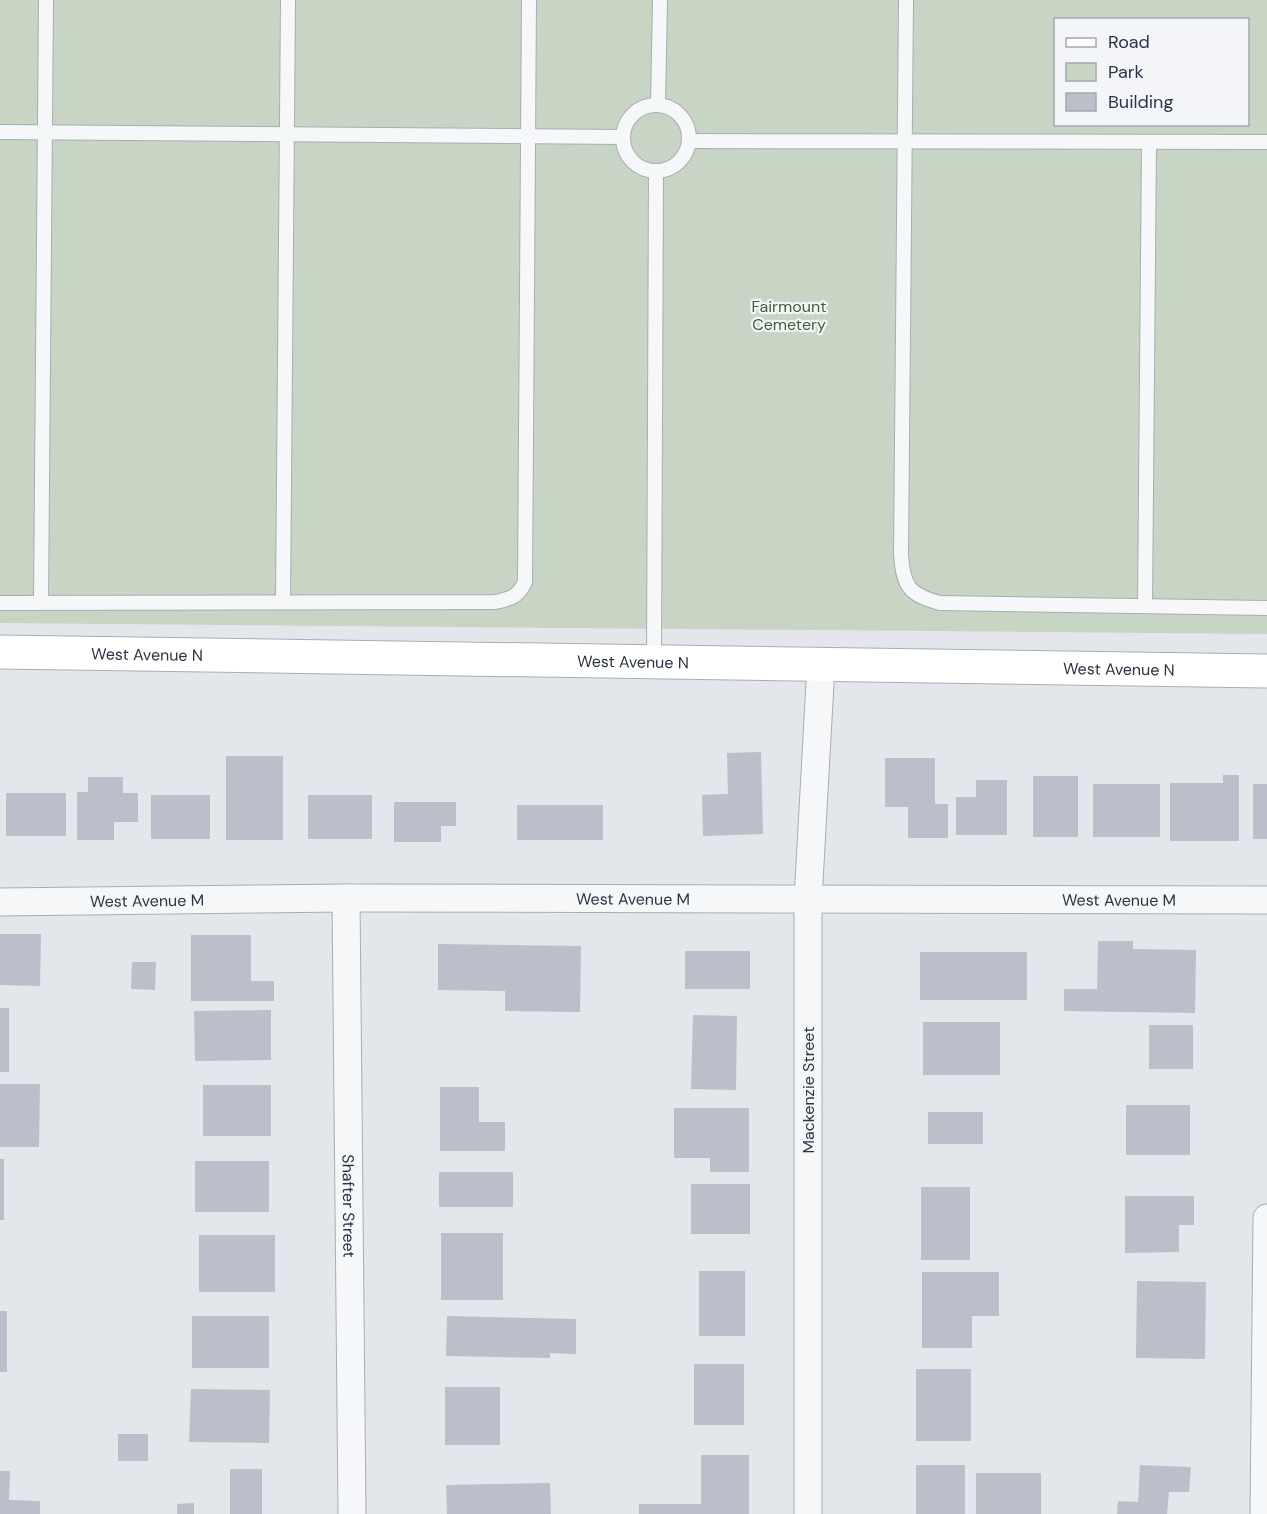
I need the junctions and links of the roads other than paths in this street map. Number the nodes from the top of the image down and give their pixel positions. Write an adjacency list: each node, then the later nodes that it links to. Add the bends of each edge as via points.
1 (46, 0): 8 (lane)
2 (288, 0): 9 (lane)
3 (529, 0): 10 (lane)
4 (660, 0): 6 (lane)
5 (906, 0): 13 (lane)
6 (658, 105): 11 (lane, via 638,111 625,127); 12 (lane, via 679,114 686,123)
7 (0, 132): 8 (lane)
8 (44, 133): 9 (lane); 17 (lane)
9 (287, 135): 10 (lane); 18 (lane)
10 (528, 136): 11 (lane); 18 (lane, via 525,582 521,591 495,602)
11 (623, 137): 16 (lane, via 624,148 636,165)
12 (689, 141): 13 (lane); 16 (lane, via 685,156 677,164)
13 (905, 141): 14 (lane); 20 (lane, via 901,554 902,574 908,588 922,598 940,603)
14 (1149, 142): 15 (lane); 20 (lane)
15 (1267, 142)
16 (656, 171): 23 (lane)
17 (41, 602): 18 (lane); 19 (lane)
18 (283, 602)
19 (0, 603)
20 (1145, 606): 21 (lane)
21 (1267, 608)
22 (0, 652): 23 (main road, West Avenue N)
23 (654, 663): 24 (main road, West Avenue N)
24 (821, 665): 25 (main road, West Avenue N); 27 (street, Mackenzie Street)
25 (1267, 671)
26 (346, 898): 27 (street, West Avenue M); 29 (street, West Avenue M); 31 (street, Shafter Street)
27 (808, 900): 28 (street, West Avenue M); 32 (street, Mackenzie Street)
28 (1267, 900)
29 (0, 902)
30 (1267, 1218): 33 (street)
31 (352, 1514)
32 (808, 1514)
33 (1264, 1514)

